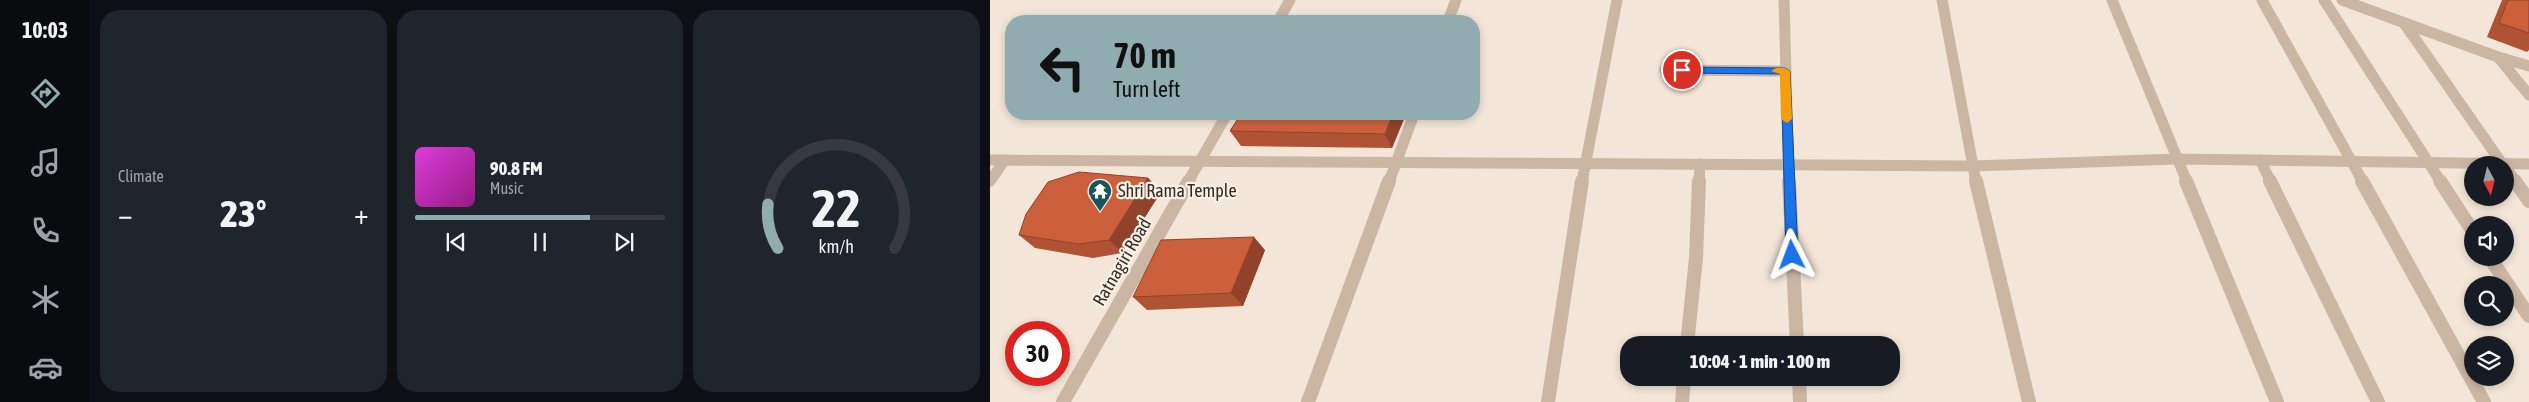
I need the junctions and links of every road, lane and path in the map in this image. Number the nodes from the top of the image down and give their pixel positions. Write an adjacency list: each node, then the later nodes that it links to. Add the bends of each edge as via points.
1 (1290, 0): 10 (street)
2 (1456, 0): 11 (street)
3 (1617, 0): 30 (street)
4 (1784, 0): 16 (street)
5 (1942, 0): 35 (street)
6 (2112, 0): 21 (street)
7 (2262, 0): 27 (street)
8 (2324, 0): 28 (street)
9 (2342, 0): 12 (street)
10 (1281, 15)
11 (1450, 15)
12 (2404, 23): 13 (street); 20 (street)
13 (2498, 57): 14 (street); 17 (street)
14 (2529, 66)
15 (1665, 70): 16 (street)
16 (1785, 71): 33 (street)
17 (2529, 94)
18 (1224, 120): 25 (street, Ratnagiri Road)
19 (1412, 120): 26 (street)
20 (2498, 156)
21 (2176, 159): 24 (street); 35 (street); 52 (street)
22 (990, 160): 23 (street)
23 (1005, 160): 25 (street); 37 (street)
24 (2260, 160): 27 (street); 53 (street)
25 (1201, 161): 26 (street); 46 (street, Ratnagiri Road)
26 (1397, 162): 30 (street); 47 (street)
27 (2352, 162): 28 (street); 54 (street)
28 (2428, 162): 29 (street); 39 (street)
29 (2464, 163)
30 (1585, 164): 31 (street); 48 (street)
31 (1700, 164): 33 (street); 42 (street, via 1696,258)
32 (2529, 164): 34 (street)
33 (1788, 165): 35 (street); 43 (street)
34 (2514, 165)
35 (1972, 166): 51 (street)
36 (2514, 179): 38 (street)
37 (990, 181)
38 (2529, 201)
39 (2464, 218)
40 (2495, 266): 41 (street)
41 (2529, 316)
42 (1688, 336)
43 (1797, 336)
44 (1683, 386): 49 (street)
45 (1799, 386): 50 (street)
46 (1063, 402)
47 (1308, 402)
48 (1548, 402)
49 (1682, 402)
50 (1800, 402)
51 (2029, 402)
52 (2277, 402)
53 (2378, 402)
54 (2484, 402)

